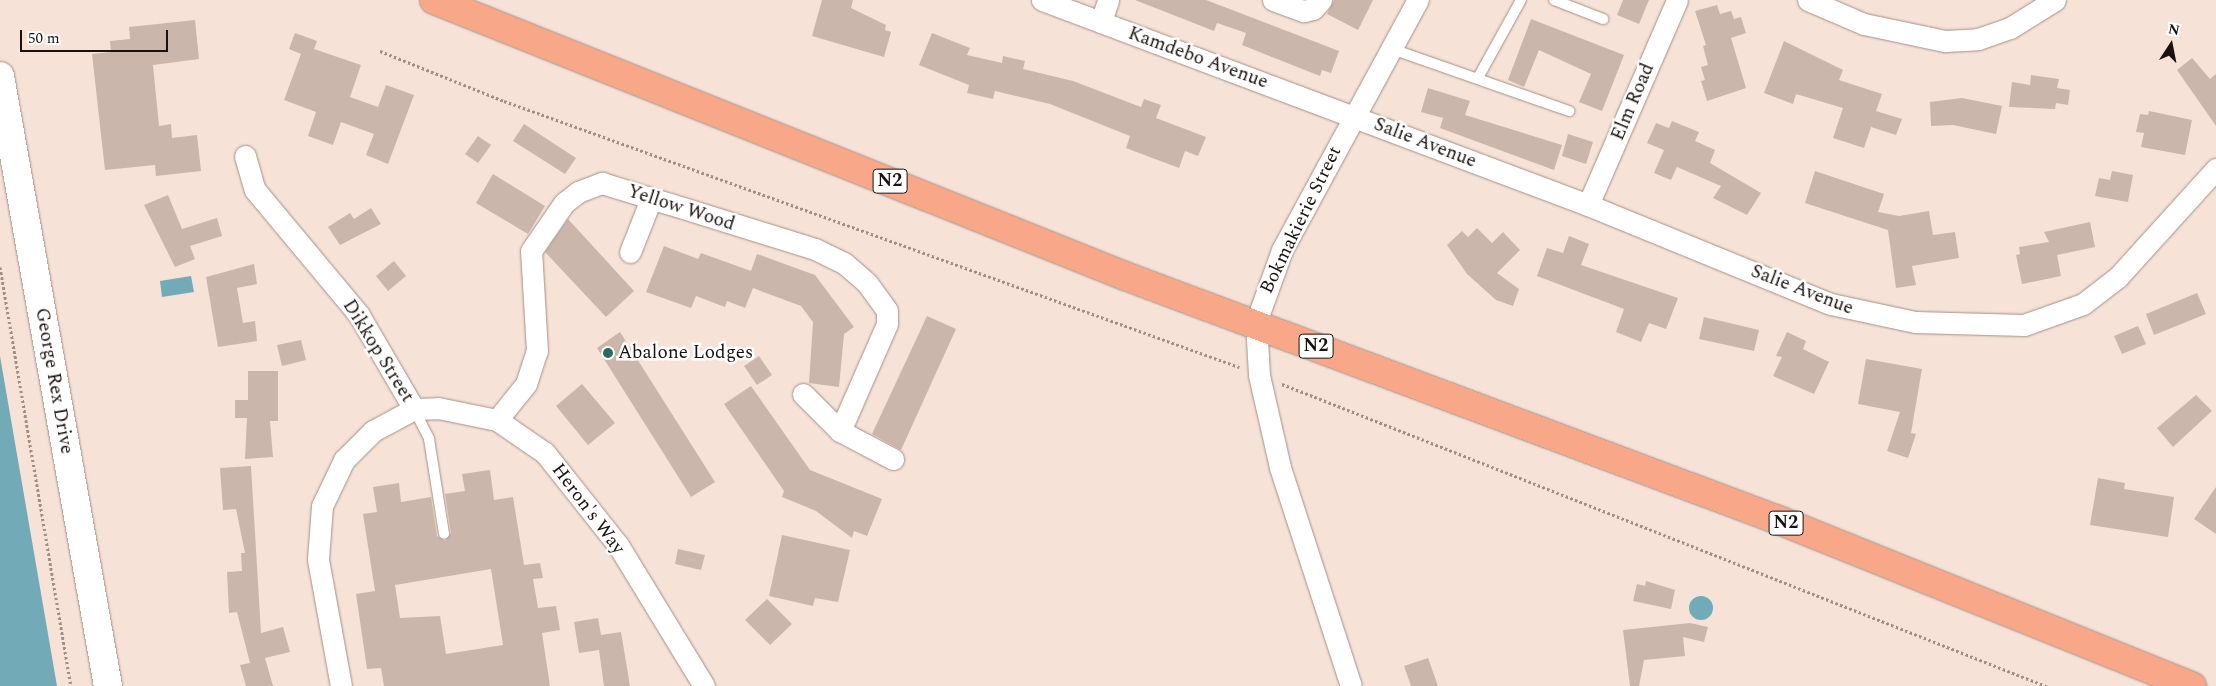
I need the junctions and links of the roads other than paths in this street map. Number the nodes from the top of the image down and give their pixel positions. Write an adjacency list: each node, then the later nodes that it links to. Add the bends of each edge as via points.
1 (434, 0): 24 (highway, N2, via 1125,276)
2 (1042, 0): 13 (street, Kamdebo Avenue)
3 (1108, 0): 13 (street)
4 (1273, 0): 5 (street, via 1304,11 1314,9)
5 (1321, 0)
6 (1418, 0): 14 (street, Bokmakierie Street)
7 (1521, 0): 16 (lane)
8 (1554, 0): 12 (lane)
9 (1677, 0): 22 (street, Elm Road)
10 (1808, 0): 11 (street, via 1864,24 1945,41 1978,39 2010,28)
11 (2055, 0)
12 (1603, 19)
13 (1100, 22): 18 (street, Kamdebo Avenue)
14 (1392, 49): 16 (lane); 18 (street, Bokmakierie Street)
15 (0, 76): 31 (street, George Rex Drive)
16 (1479, 76): 17 (lane)
17 (1569, 111)
18 (1354, 116): 22 (street, Salie Avenue); 24 (street, Bokmakierie Street, via 1282,250)
19 (245, 156): 26 (street, Dikkop Street, via 255,190 360,315)
20 (2216, 169): 22 (street, Salie Avenue, via 2118,277 2083,304 2024,326 1994,328 1906,321 1831,304)
21 (651, 198): 23 (street); 27 (street, Yellow Wood, via 602,183 593,185 564,203 544,226 531,251 537,333 534,368); 28 (street, Yellow Wood, via 815,248 844,262 879,296 887,311 887,324)
22 (1588, 205)
23 (630, 252)
24 (1256, 322): 34 (street, Bokmakierie Street, via 1259,375 1312,575); 35 (highway, N2, via 1781,521)
25 (803, 394): 28 (street)
26 (414, 409): 27 (street, Heron's Way, via 464,411); 30 (lane, via 429,439); 32 (street, Dikkop Street, via 358,444 331,482 322,506 318,559)
27 (497, 420): 33 (street, Heron's Way, via 545,453 581,493)
28 (840, 431): 29 (street)
29 (893, 458)
30 (444, 534)
31 (108, 686)
32 (341, 686)
33 (704, 686)
34 (1351, 686)
35 (2192, 686)

